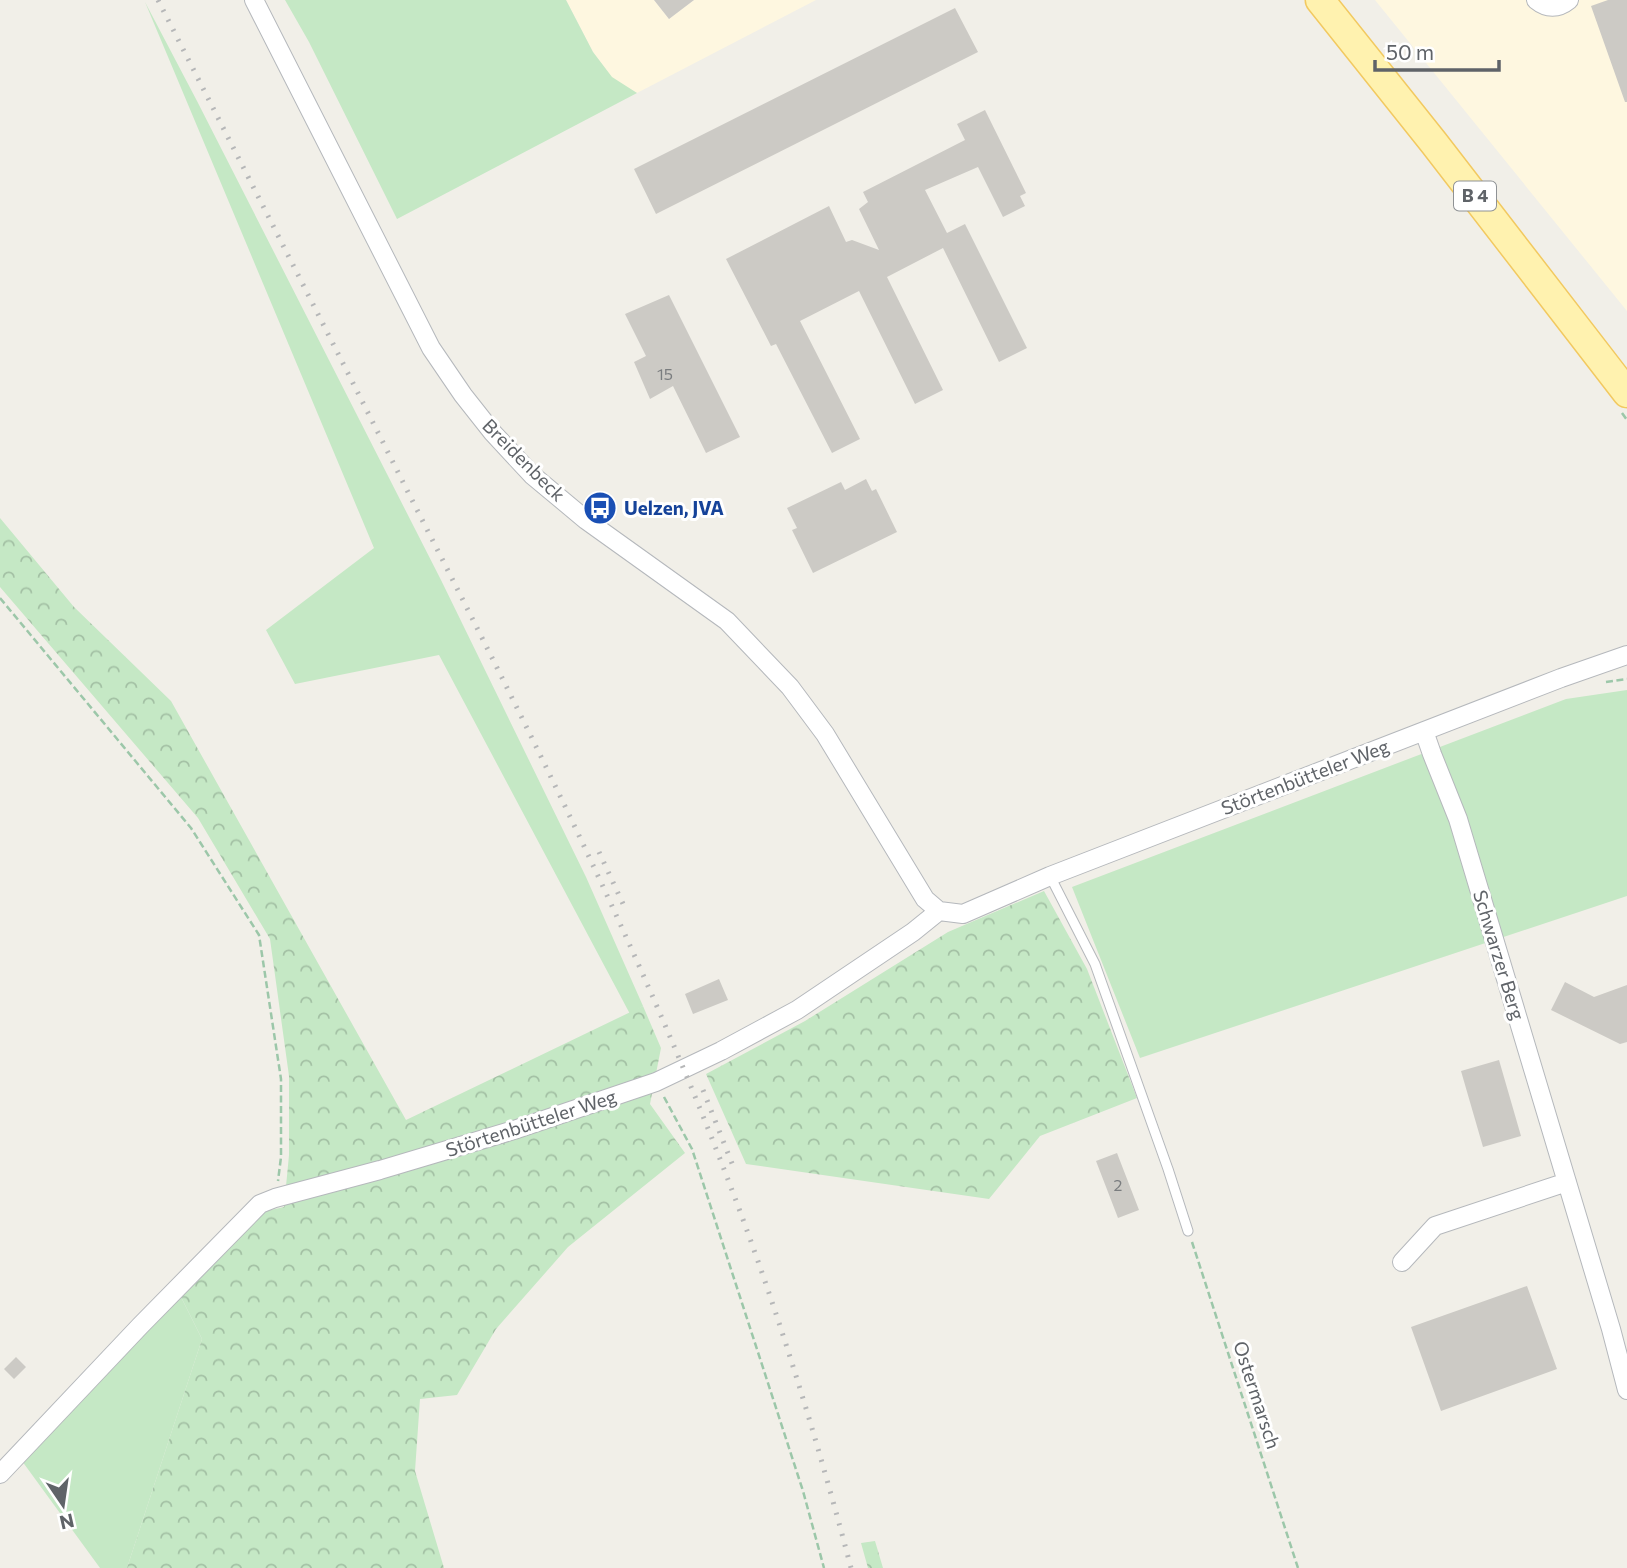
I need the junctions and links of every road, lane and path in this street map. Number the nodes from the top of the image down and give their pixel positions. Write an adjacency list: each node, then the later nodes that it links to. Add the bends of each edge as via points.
1 (254, 0): 12 (street, Breidenbeck, via 431,348 463,395 532,475 586,520 727,621 790,687 825,734 925,899)
2 (1320, 0): 5 (main road, B 4)
3 (1536, 0): 4 (street, via 1556,7)
4 (1569, 0)
5 (1627, 393)
6 (0, 598): 15 (path, via 191,828 259,935 281,1079 281,1157)
7 (1627, 655): 9 (street, Störtenbütteler Weg)
8 (1627, 665): 9 (street, Störtenbütteler Weg)
9 (1561, 678): 10 (street, Störtenbütteler Weg)
10 (1424, 731): 11 (street, Störtenbütteler Weg); 14 (street, Schwarzer Berg, via 1458,819)
11 (1049, 876): 12 (street, Störtenbütteler Weg, via 963,914); 16 (lane, via 1095,964)
12 (939, 911): 13 (street, Störtenbütteler Weg, via 797,1010)
13 (656, 1082): 15 (street, Störtenbütteler Weg, via 514,1130); 20 (path, via 692,1149)
14 (1566, 1181): 17 (street, via 1435,1226); 18 (street, Schwarzer Berg)
15 (275, 1198): 19 (street, Störtenbütteler Weg, via 260,1204)
16 (1188, 1231): 21 (path, Ostermarsch)
17 (1402, 1262)
18 (1627, 1390)
19 (0, 1474)
20 (824, 1568)
21 (1298, 1568)

